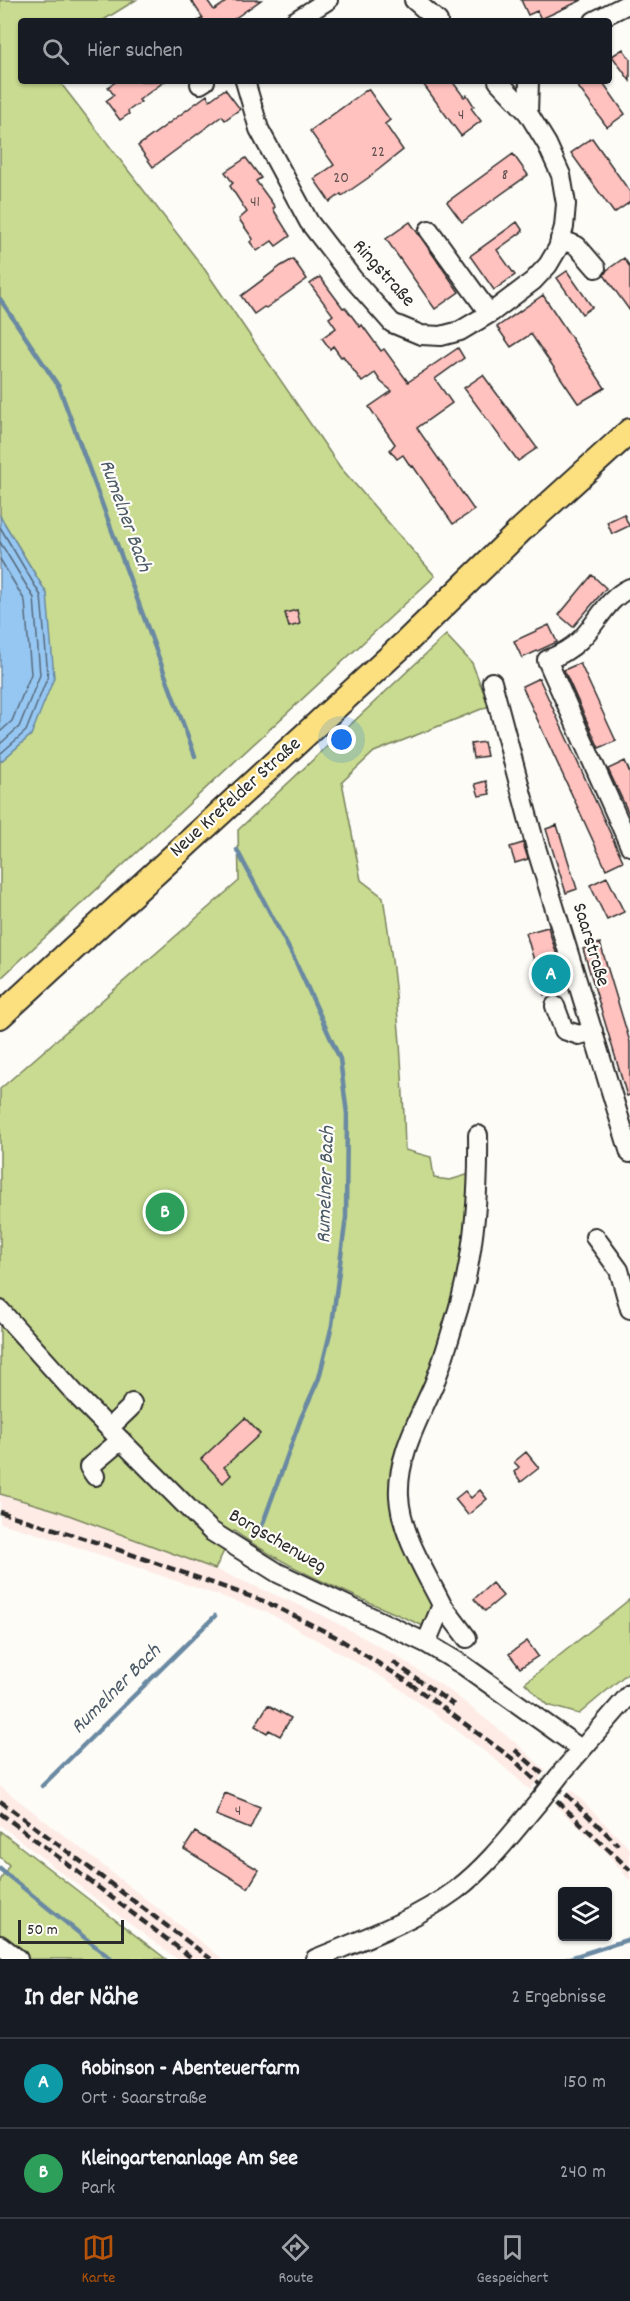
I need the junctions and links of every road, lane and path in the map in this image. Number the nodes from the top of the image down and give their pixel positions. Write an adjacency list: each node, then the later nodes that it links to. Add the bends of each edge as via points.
1 (328, 0): 4 (street)
2 (420, 2): 5 (street)
3 (630, 3): 6 (street)
4 (300, 18)
5 (435, 18)
6 (600, 18)
7 (246, 84): 14 (street, Ringstraße, via 259,129 309,222 392,323 421,335 441,336 460,331)
8 (501, 84): 10 (street, Ringstraße)
9 (529, 84): 10 (street)
10 (528, 113): 12 (street, Ringstraße, via 561,175 566,204)
11 (429, 230): 14 (street)
12 (560, 240): 13 (street, via 578,246); 14 (street, Ringstraße, via 548,265 533,281)
13 (596, 268)
14 (489, 313)
15 (630, 431): 20 (main road, Neue Krefelder Straße)
16 (630, 588): 18 (street, via 612,599 581,640 565,653 547,660)
17 (492, 682): 21 (street, Saarstraße, via 535,844)
18 (630, 846)
19 (555, 1006): 21 (street, via 564,1030 579,1035)
20 (0, 1016)
21 (593, 1031): 23 (street, Saarstraße)
22 (478, 1135): 30 (street, via 477,1207 471,1254 455,1321 400,1476 402,1518)
23 (630, 1153)
24 (595, 1237): 26 (street, via 619,1270)
25 (0, 1310): 28 (street, Borgschenweg)
26 (630, 1310)
27 (132, 1403): 28 (street)
28 (115, 1434): 29 (street, via 89,1467); 32 (street, Borgschenweg, via 211,1531 278,1573)
29 (95, 1476)
30 (442, 1605): 31 (street); 32 (street)
31 (467, 1638)
32 (426, 1643): 34 (street, Borgschenweg)
33 (630, 1694): 34 (street)
34 (581, 1749): 37 (street, bridge, via 499,1850 455,1891 405,1921)
35 (0, 1945): 36 (street)
36 (18, 1959)
37 (315, 1959)

